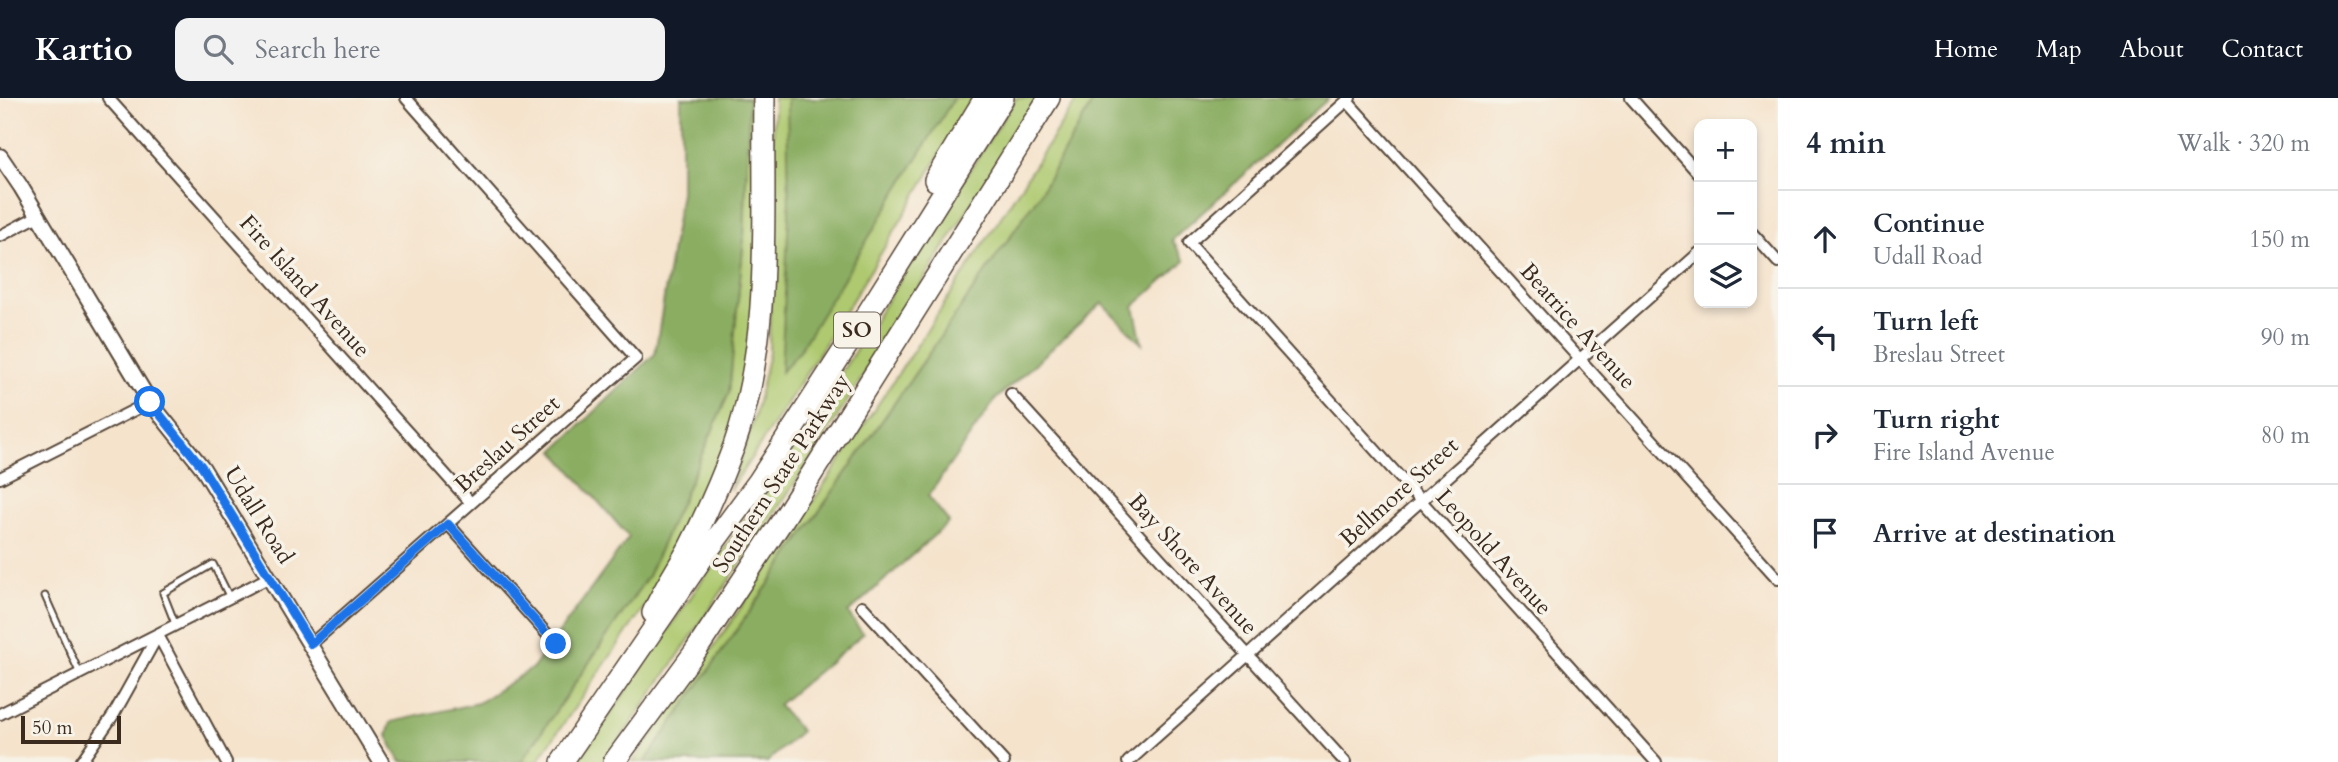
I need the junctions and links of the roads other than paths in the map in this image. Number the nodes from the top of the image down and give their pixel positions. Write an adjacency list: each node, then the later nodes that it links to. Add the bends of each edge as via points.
1 (108, 98): 23 (street, Fire Island Avenue)
2 (406, 98): 23 (street, Breslau Street, via 636,358)
3 (764, 98): 37 (highway, via 762,300 749,392 709,506)
4 (985, 98): 25 (highway, Southern State Parkway / SO)
5 (1003, 98): 25 (highway, Southern State Parkway / SO, via 759,481)
6 (1049, 98): 10 (highway, Southern State Parkway / SO)
7 (1055, 98): 10 (highway)
8 (1631, 98): 12 (street)
9 (1349, 100): 18 (street, Beatrice Avenue); 22 (street, Leopold Avenue, via 1189,243)
10 (1031, 129): 43 (highway, Southern State Parkway / SO, via 775,532)
11 (0, 156): 13 (street, Udall Road)
12 (1694, 168)
13 (38, 216): 14 (street); 20 (street, Udall Road)
14 (0, 236)
15 (1757, 239): 17 (street)
16 (1694, 257): 18 (street, Bellmore Street)
17 (1778, 262)
18 (1579, 359): 22 (street, Bellmore Street); 27 (street, Beatrice Avenue)
19 (1011, 394): 35 (street, Bay Shore Avenue)
20 (150, 402): 21 (street); 26 (street, Udall Road, via 202,467)
21 (0, 478)
22 (1420, 501): 35 (street, Bellmore Street); 47 (street, Leopold Avenue)
23 (471, 503): 24 (street, Breslau Street)
24 (448, 524): 33 (street, Breslau Street); 34 (street)
25 (703, 557): 37 (highway, Southern State Parkway / SO)
26 (270, 577): 29 (street); 33 (street, Udall Road)
27 (1778, 579)
28 (46, 596): 36 (lane)
29 (230, 598): 31 (street); 31 (lane, via 213,564 163,593)
30 (862, 606): 44 (street)
31 (176, 626): 32 (street)
32 (158, 635): 36 (street); 39 (street); 40 (street)
33 (311, 644): 41 (street, Udall Road)
34 (556, 644)
35 (1247, 654): 45 (street, Bellmore Street); 46 (street, Bay Shore Avenue)
36 (80, 674): 38 (street)
37 (621, 679): 42 (highway, Southern State Parkway / SO)
38 (0, 714)
39 (81, 762)
40 (226, 762)
41 (381, 762)
42 (562, 762)
43 (614, 762)
44 (1004, 762)
45 (1128, 762)
46 (1345, 762)
47 (1656, 762)

